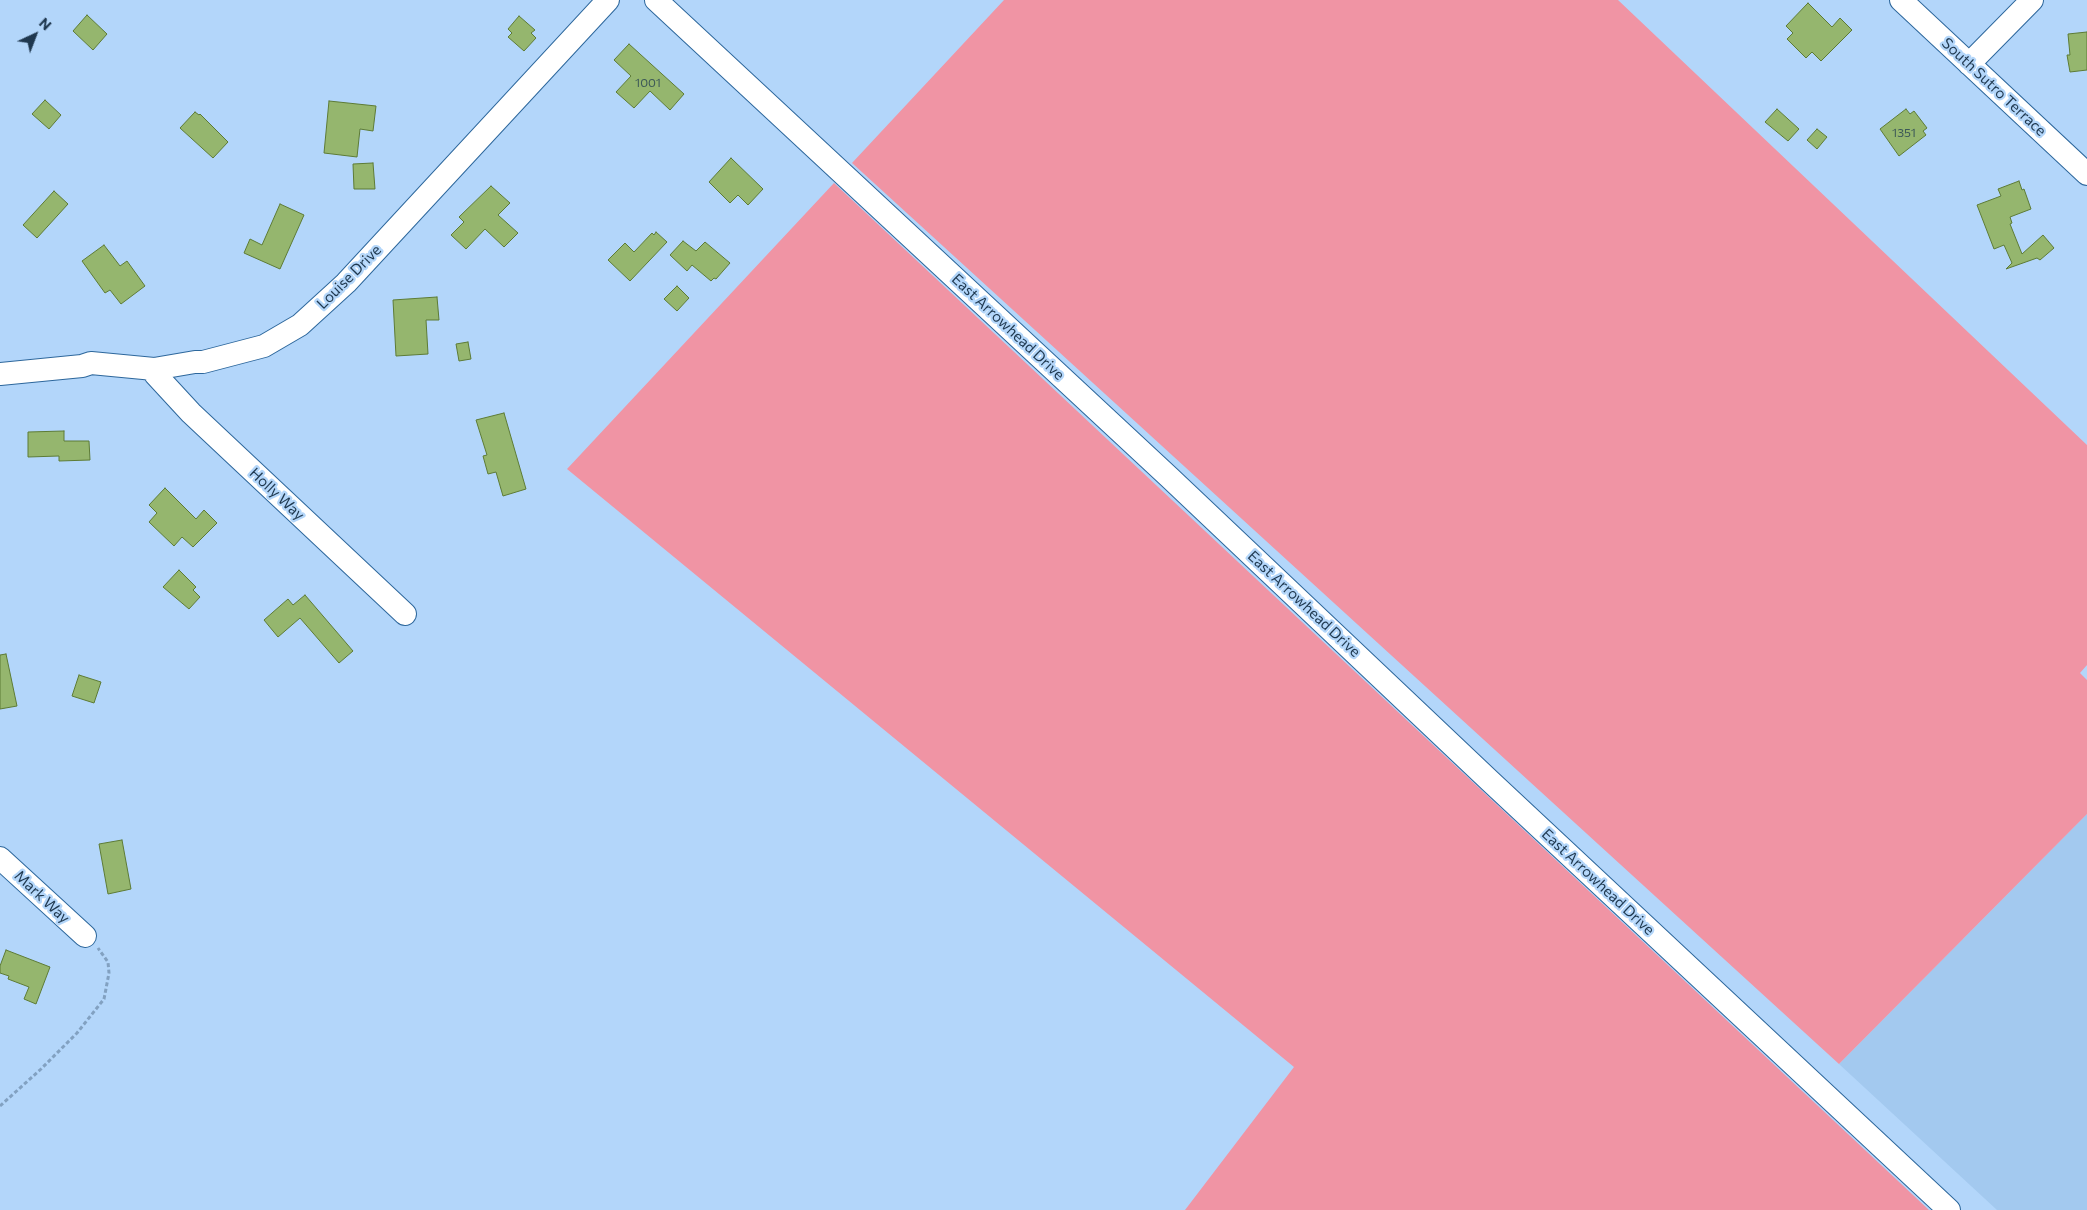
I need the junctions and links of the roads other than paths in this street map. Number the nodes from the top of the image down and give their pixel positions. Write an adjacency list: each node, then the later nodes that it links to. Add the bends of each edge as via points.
1 (608, 0): 7 (street, Louise Drive, via 346,283 300,325 264,346 204,362)
2 (656, 0): 12 (street, East Arrowhead Drive, via 1170,477)
3 (1901, 0): 5 (street, South Sutro Terrace)
4 (2032, 0): 5 (street)
5 (1969, 64): 6 (street, South Sutro Terrace)
6 (2087, 174)
7 (154, 369): 8 (street, Louise Drive, via 91,363); 9 (street, Holly Way, via 191,413)
8 (0, 374)
9 (405, 614)
10 (0, 858): 11 (street, Mark Way)
11 (85, 936)
12 (1949, 1210)

